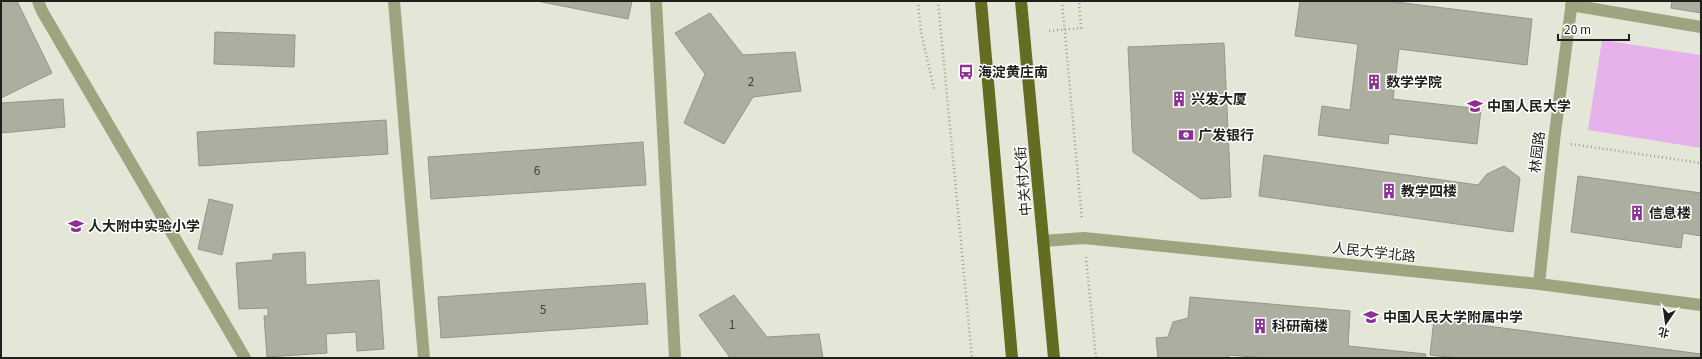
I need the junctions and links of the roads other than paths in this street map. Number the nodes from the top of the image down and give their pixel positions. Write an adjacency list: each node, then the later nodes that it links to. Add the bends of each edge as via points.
1 (38, 1): 11 (street)
2 (394, 1): 12 (street)
3 (656, 1): 13 (street)
4 (981, 1): 14 (main road, 中关村大街)
5 (1021, 1): 8 (main road, 中关村大街)
6 (1572, 3): 7 (street); 9 (street, 林园路)
7 (1701, 27)
8 (1043, 242): 9 (street, 人民大学北路, via 1084,238); 15 (main road, 中关村大街)
9 (1539, 284): 10 (street, 人民大学北路)
10 (1701, 305)
11 (245, 358)
12 (424, 358)
13 (675, 358)
14 (1012, 358)
15 (1054, 358)

